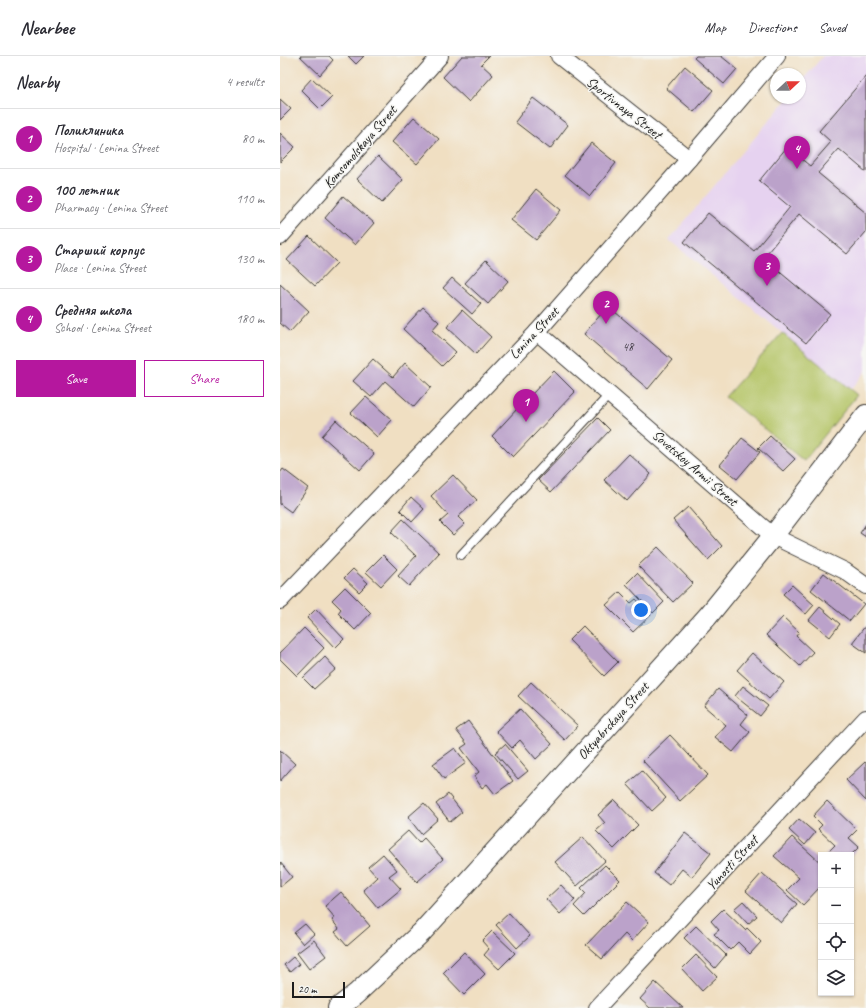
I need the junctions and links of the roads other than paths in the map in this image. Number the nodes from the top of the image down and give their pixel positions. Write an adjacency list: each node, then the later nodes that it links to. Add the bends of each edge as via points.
1 (440, 56): 5 (street, Komsomolskaya Street)
2 (559, 56): 4 (street, Sportivnaya Street)
3 (777, 56): 4 (street, Lenina Street)
4 (689, 159): 6 (street, Lenina Street)
5 (280, 238)
6 (536, 332): 7 (street, Sovetskoy Armii Street); 12 (street, Lenina Street)
7 (610, 394): 9 (street, Sovetskoy Armii Street); 10 (lane)
8 (866, 414): 9 (street, Oktyabrskaya Street)
9 (773, 536): 11 (street, Sovetskoy Armii Street, via 845,570); 14 (street, Oktyabrskaya Street, via 708,616 422,932)
10 (461, 556)
11 (866, 586)
12 (280, 601)
13 (866, 718): 15 (street, Yunosti Street)
14 (338, 1008)
15 (598, 1008)

